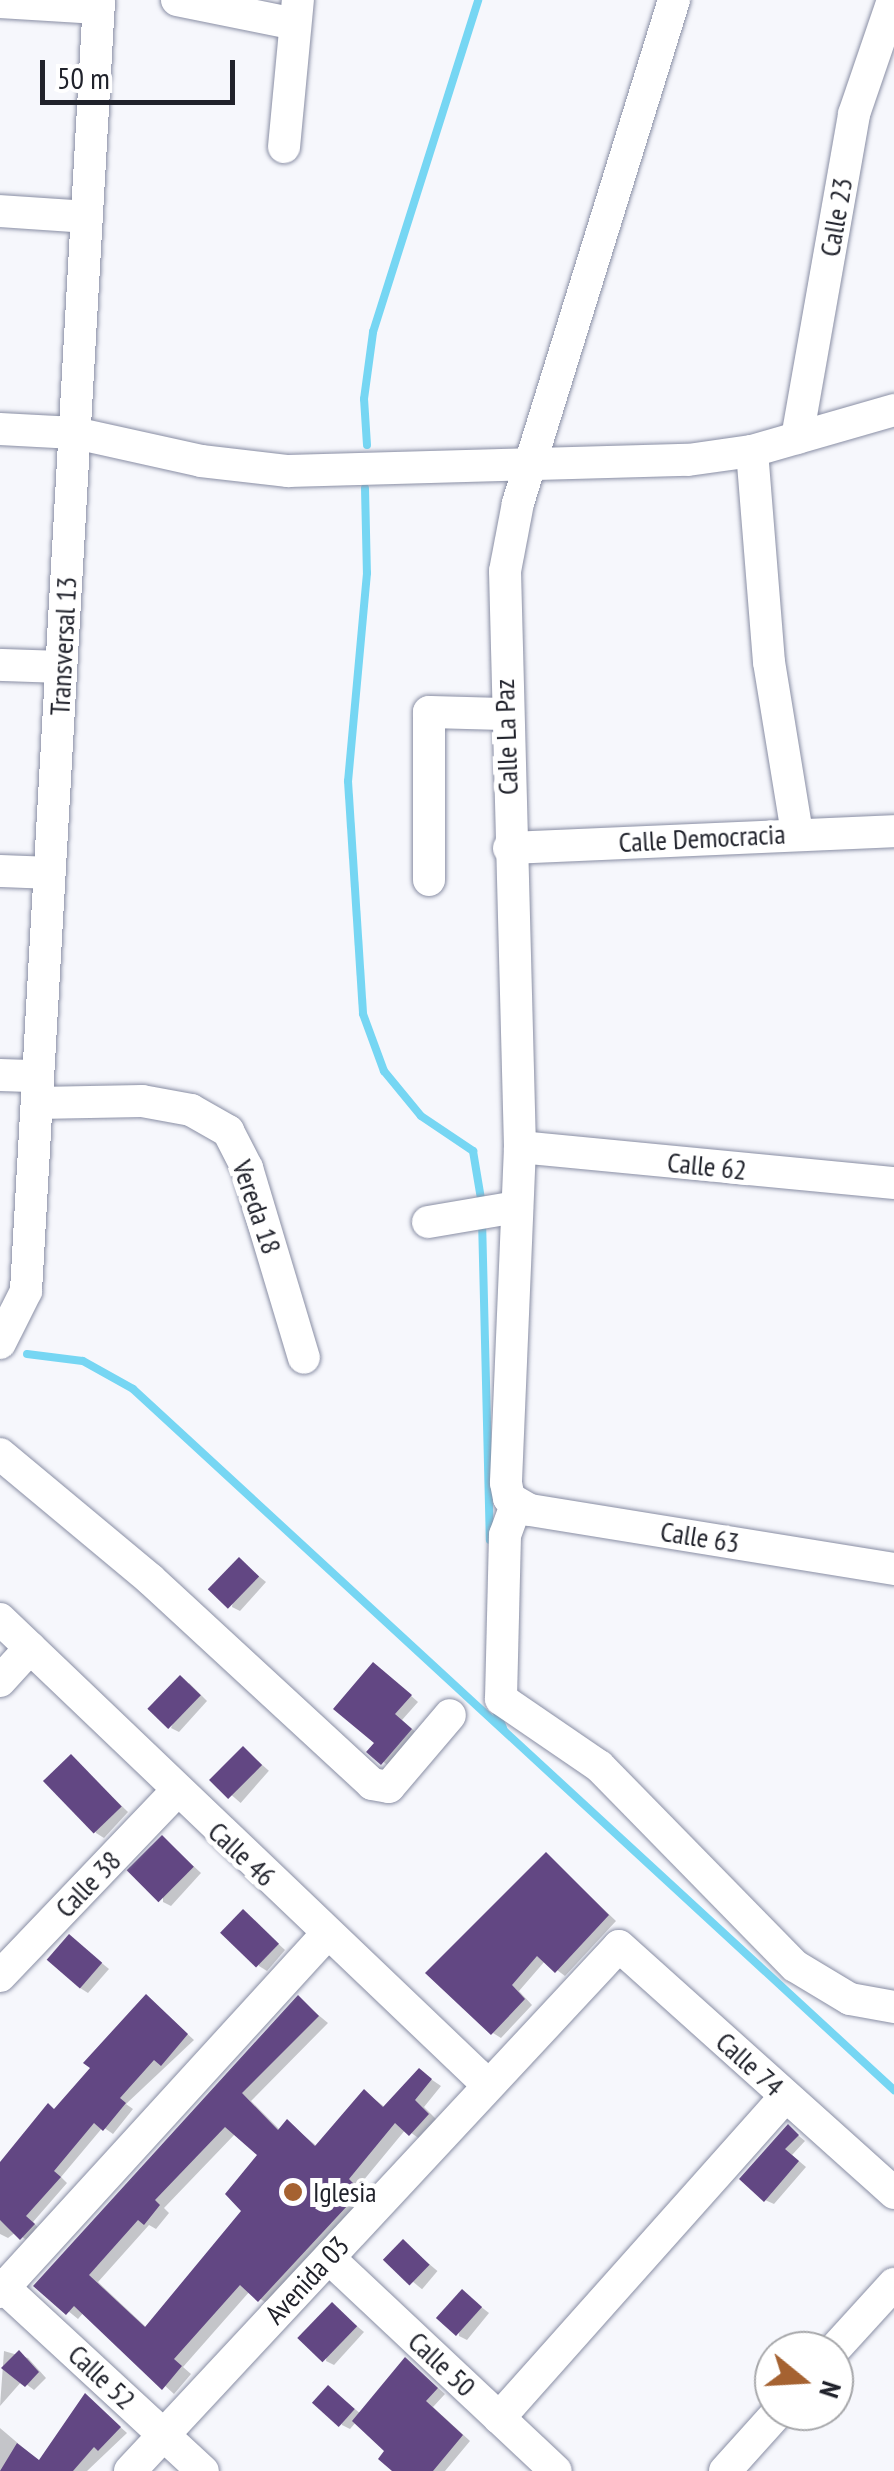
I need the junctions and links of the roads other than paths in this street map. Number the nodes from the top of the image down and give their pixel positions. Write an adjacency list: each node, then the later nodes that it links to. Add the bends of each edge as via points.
1 (177, 0): 6 (street)
2 (674, 0): 15 (street, Calle La Paz)
3 (893, 0): 13 (street, Calle 23, via 854,114)
4 (0, 2): 5 (street)
5 (98, 4): 9 (street, Transversal 13)
6 (297, 12): 7 (street)
7 (284, 147)
8 (0, 211): 9 (street)
9 (87, 217): 12 (street, Transversal 13)
10 (894, 410): 13 (street)
11 (0, 429): 12 (street)
12 (75, 432): 15 (street, via 201,461 288,471); 17 (street, Transversal 13)
13 (797, 438): 14 (street)
14 (752, 451): 15 (street, via 688,460); 20 (street, via 769,662)
15 (531, 464): 18 (street, Calle La Paz, via 505,570)
16 (0, 665): 17 (street)
17 (62, 667): 23 (street, Transversal 13)
18 (505, 714): 21 (street, Calle La Paz); 24 (street, via 430,712)
19 (894, 831): 20 (street, Calle Democracia)
20 (798, 833): 21 (street, Calle Democracia)
21 (509, 848): 27 (street, Calle La Paz)
22 (0, 870): 23 (street)
23 (49, 874): 26 (street, Transversal 13)
24 (429, 880)
25 (0, 1075): 26 (street, Vereda 18)
26 (38, 1090): 31 (street, Transversal 13); 33 (street, Vereda 18, via 191,1110 228,1132 248,1168)
27 (520, 1148): 28 (street, Calle 62); 29 (street, Calle La Paz)
28 (894, 1183)
29 (491, 1211): 30 (street); 35 (street, Calle La Paz)
30 (428, 1222)
31 (13, 1291): 32 (street)
32 (0, 1343)
33 (304, 1358)
34 (0, 1454): 40 (street, via 150,1579 372,1784 389,1787)
35 (512, 1501): 36 (street, Calle 63); 45 (street, Calle La Paz, via 501,1699 599,1766 795,1966 850,1999)
36 (894, 1569)
37 (0, 1620): 38 (street, Calle 46)
38 (30, 1648): 39 (street); 41 (street, Calle 46)
39 (0, 1681)
40 (450, 1715)
41 (176, 1792): 42 (street, Calle 46); 44 (street, Calle 38)
42 (328, 1934): 46 (street, Calle 46); 51 (street)
43 (605, 1956): 46 (street, Avenida 03); 47 (street, Calle 74, via 619,1946)
44 (0, 1976)
45 (894, 2007)
46 (488, 2085): 49 (street, Avenida 03)
47 (786, 2096): 48 (street, Calle 74); 53 (street)
48 (894, 2193)
49 (328, 2258): 53 (street, Calle 50); 55 (street, Avenida 03)
50 (894, 2284): 52 (street)
51 (1, 2288): 55 (street, Calle 52)
52 (852, 2331)
53 (499, 2418): 58 (street, Calle 50)
54 (762, 2431): 59 (street)
55 (164, 2435): 56 (street, Avenida 03); 57 (street, Calle 52)
56 (130, 2471)
57 (203, 2471)
58 (556, 2471)
59 (725, 2471)

